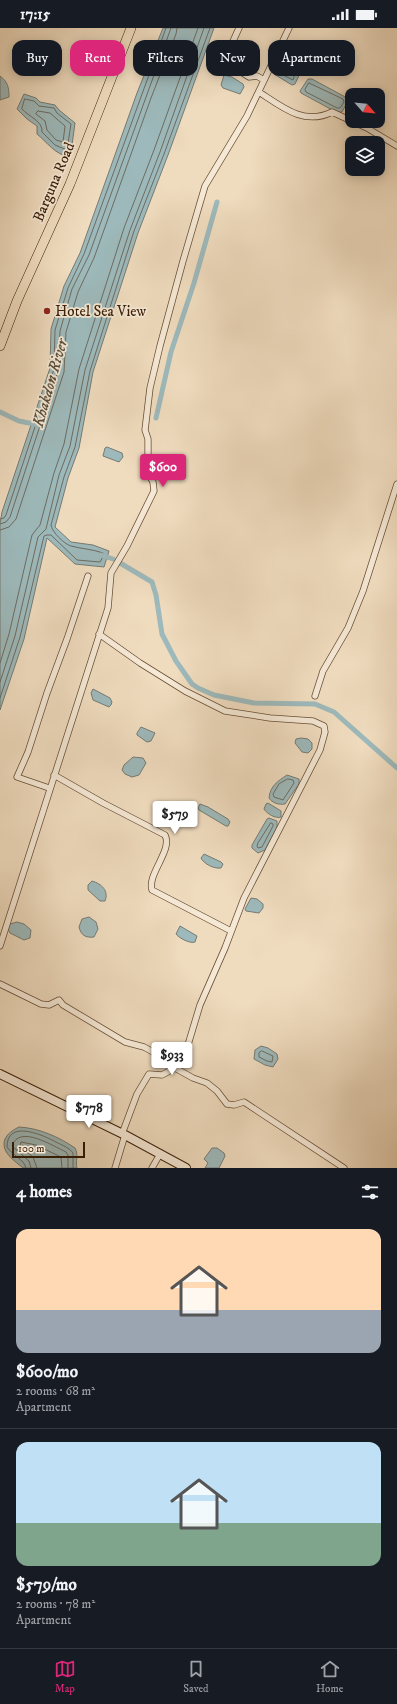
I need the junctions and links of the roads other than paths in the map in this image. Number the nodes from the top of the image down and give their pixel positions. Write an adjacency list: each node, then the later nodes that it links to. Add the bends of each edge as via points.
1 (131, 28): 7 (main road, Barguna Road, via 70,184 17,301)
2 (239, 28): 4 (street, via 224,62 249,76 258,76)
3 (289, 28): 4 (street)
4 (264, 80): 5 (street)
5 (259, 92): 6 (street, via 288,111 306,118 332,112); 10 (street, via 205,186 160,346 148,402 145,430 148,439 148,473 154,491 111,573 108,608)
6 (397, 146)
7 (0, 346)
8 (397, 484): 11 (street, via 363,591 348,628 323,671)
9 (88, 576): 13 (street, via 28,752 17,777)
10 (99, 634): 12 (street); 14 (street, via 140,663 224,711 313,721 324,726 320,750 268,849)
11 (316, 696)
12 (54, 775): 13 (street); 14 (street, via 165,835 167,843 152,882 152,890)
13 (49, 788): 15 (street)
14 (231, 931): 17 (street, via 200,1005 184,1058)
15 (0, 946)
16 (0, 984): 17 (street, via 41,1004 49,1005 59,1000 63,1005 125,1042 144,1047 173,1063)
17 (175, 1068): 19 (street, via 162,1075 148,1074 137,1094); 24 (street, via 207,1083 228,1104 244,1102)
18 (0, 1074): 19 (street)
19 (123, 1135): 20 (street); 21 (street)
20 (160, 1154): 22 (street); 23 (street)
21 (115, 1168)
22 (152, 1168)
23 (186, 1168)
24 (344, 1168)

